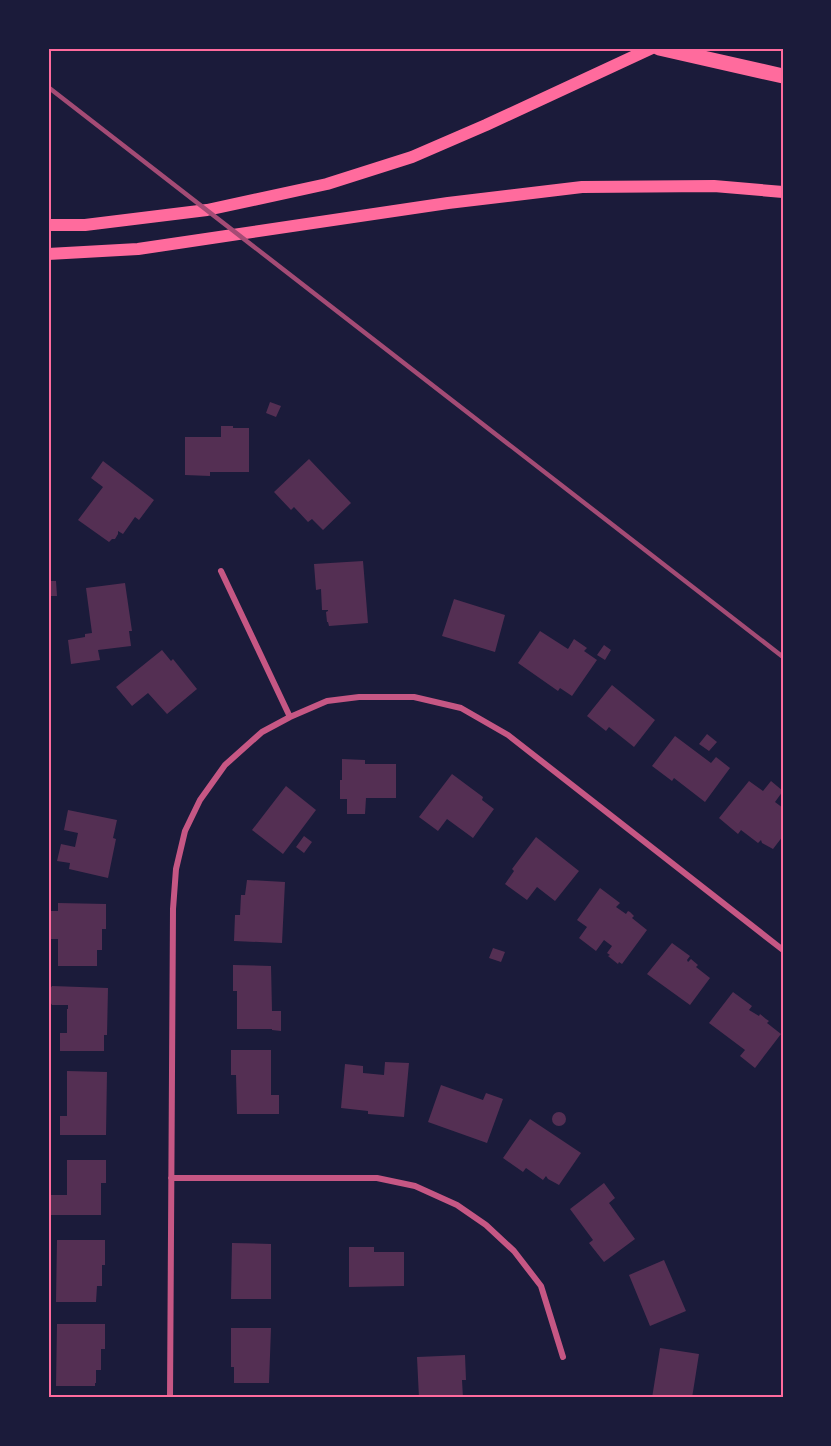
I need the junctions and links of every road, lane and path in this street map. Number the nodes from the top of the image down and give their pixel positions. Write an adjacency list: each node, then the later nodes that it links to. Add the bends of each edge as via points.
1 (652, 48): 5 (main road, via 412,157 327,184 207,210 85,225)
2 (659, 48): 3 (main road)
3 (783, 76)
4 (783, 192): 6 (main road, via 714,186 582,187 448,202 138,249)
5 (48, 225)
6 (48, 254)
7 (221, 571): 8 (street)
8 (290, 717): 9 (street, via 327,701 359,697 414,697 461,708 508,735); 10 (street, via 262,732 225,765 200,800 185,831 176,869 173,909)
9 (783, 950)
10 (171, 1178): 11 (street, via 377,1178 415,1186 456,1205 514,1251 542,1286); 12 (street)
11 (563, 1357)
12 (170, 1398)

